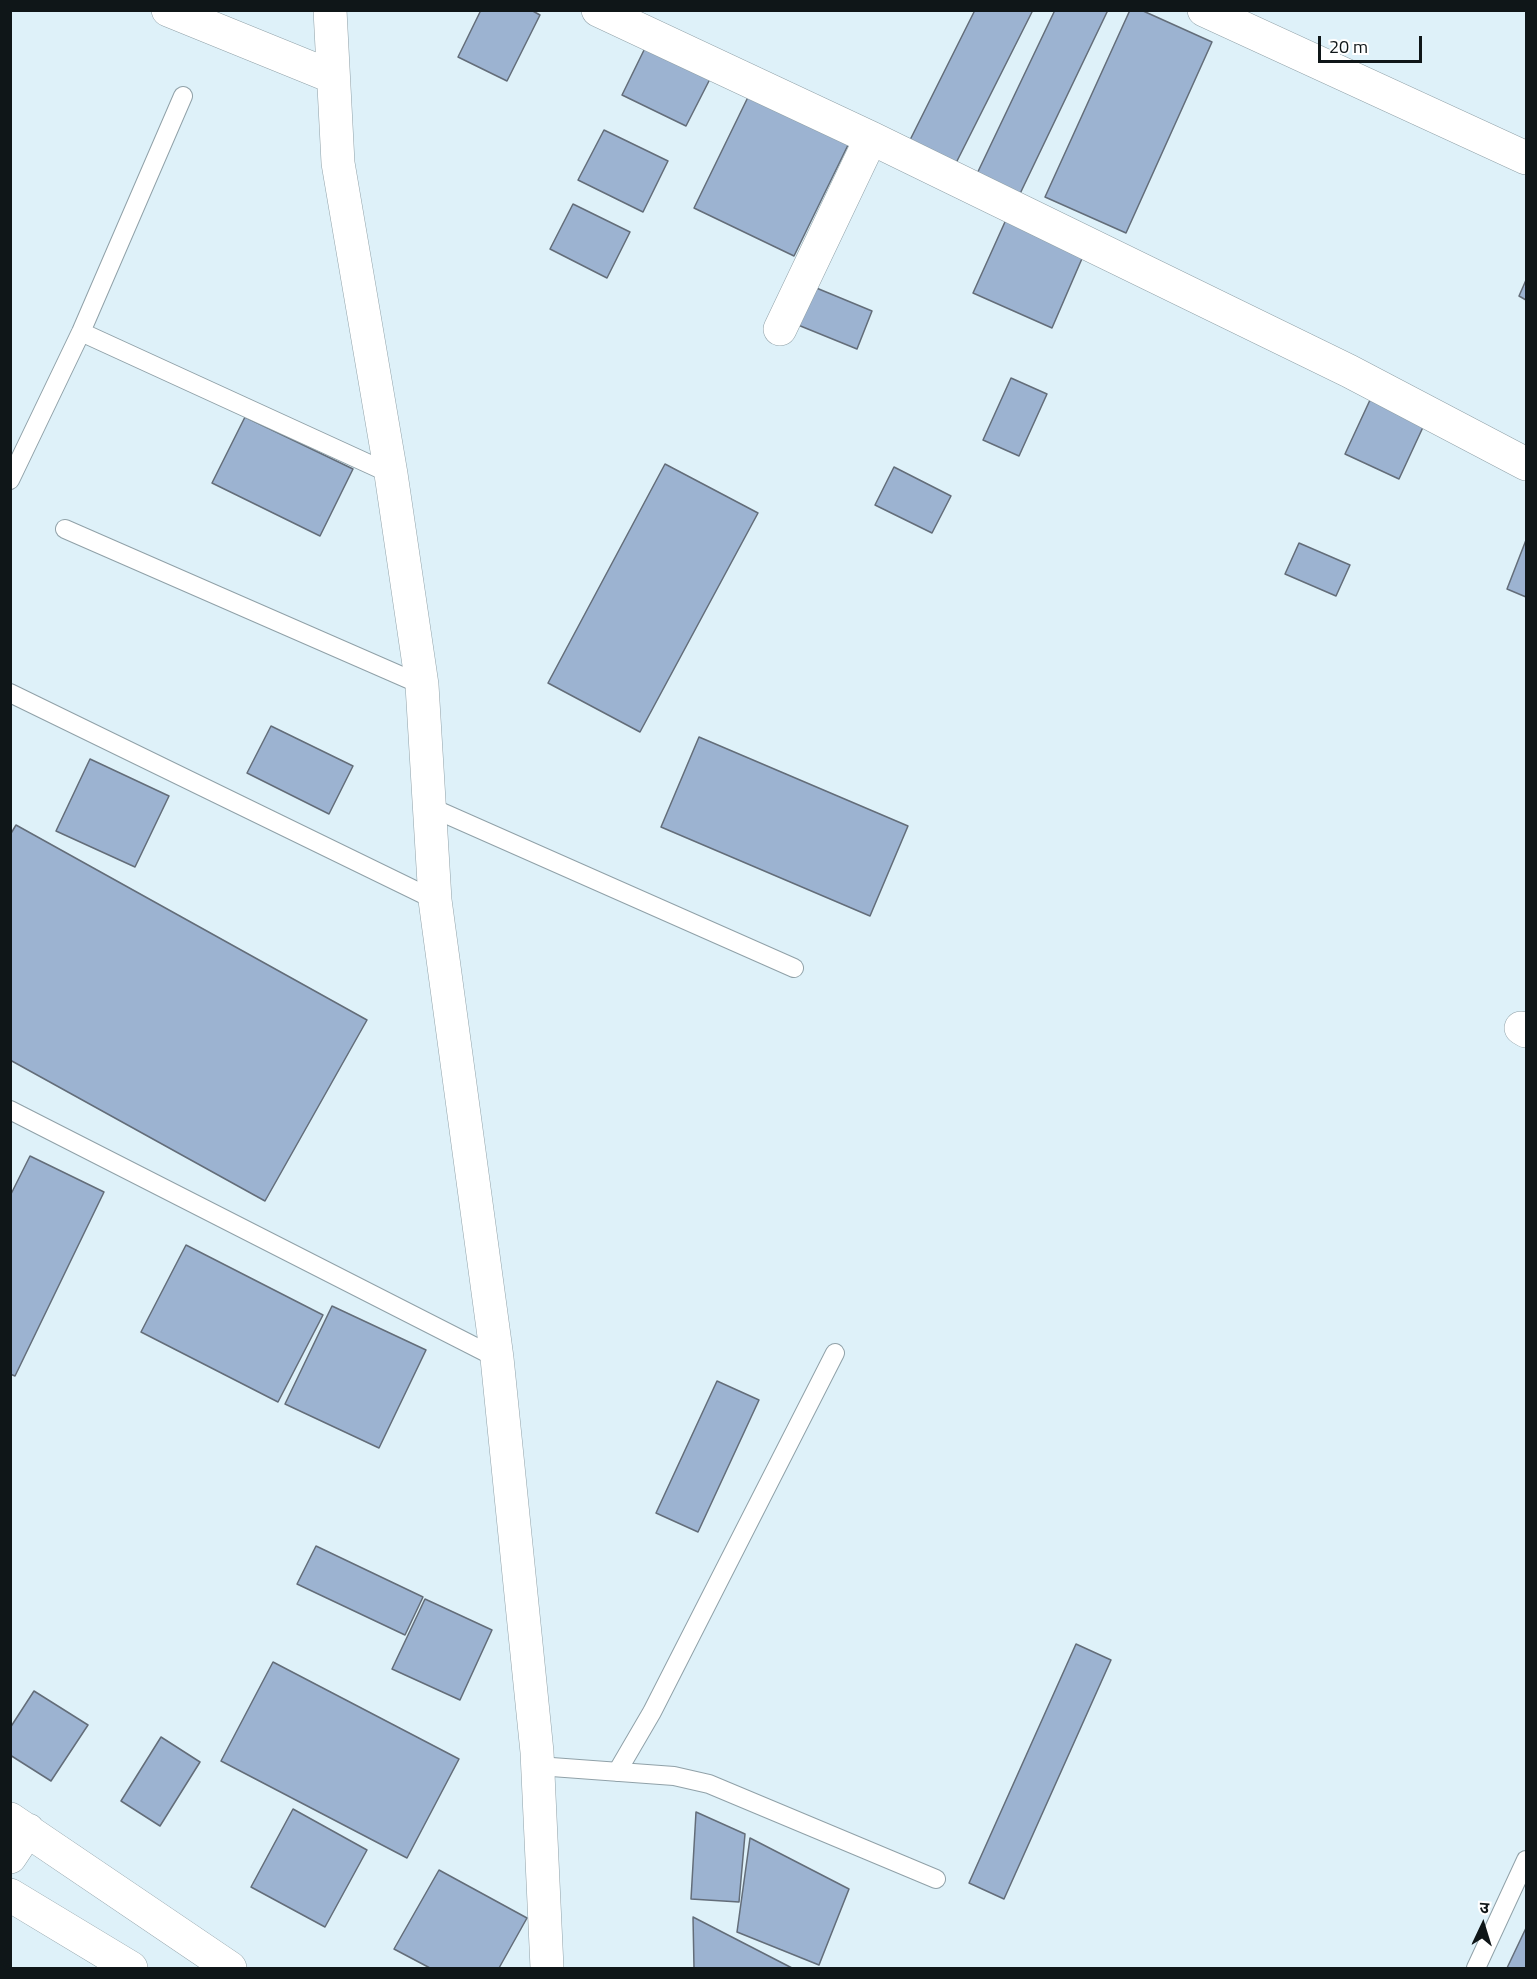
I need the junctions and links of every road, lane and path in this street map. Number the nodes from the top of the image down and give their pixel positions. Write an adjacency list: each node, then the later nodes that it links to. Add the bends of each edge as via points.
1 (168, 10): 5 (street)
2 (330, 10): 5 (street)
3 (598, 10): 7 (street)
4 (1204, 10): 8 (street)
5 (333, 77): 12 (street, via 338,163)
6 (183, 96): 10 (lane)
7 (871, 138): 9 (street); 11 (street, via 1349,371)
8 (1527, 158)
9 (780, 329)
10 (81, 332): 12 (lane); 13 (lane)
11 (1527, 464)
12 (392, 474): 15 (street)
13 (10, 480)
14 (65, 529): 15 (lane)
15 (422, 685): 17 (street)
16 (10, 693): 18 (lane)
17 (430, 807): 18 (street); 19 (lane)
18 (435, 900): 22 (street)
19 (794, 969)
20 (10, 1110): 22 (lane)
21 (835, 1353): 24 (lane, via 652,1712)
22 (497, 1358): 23 (street)
23 (538, 1766): 24 (lane); 32 (street)
24 (617, 1772): 28 (lane, via 674,1776 708,1784)
25 (19, 1825): 26 (street); 31 (street)
26 (10, 1857)
27 (1527, 1860): 33 (lane)
28 (936, 1879)
29 (10, 1895): 30 (street)
30 (131, 1968)
31 (230, 1968)
32 (547, 1968)
33 (1476, 1968)

